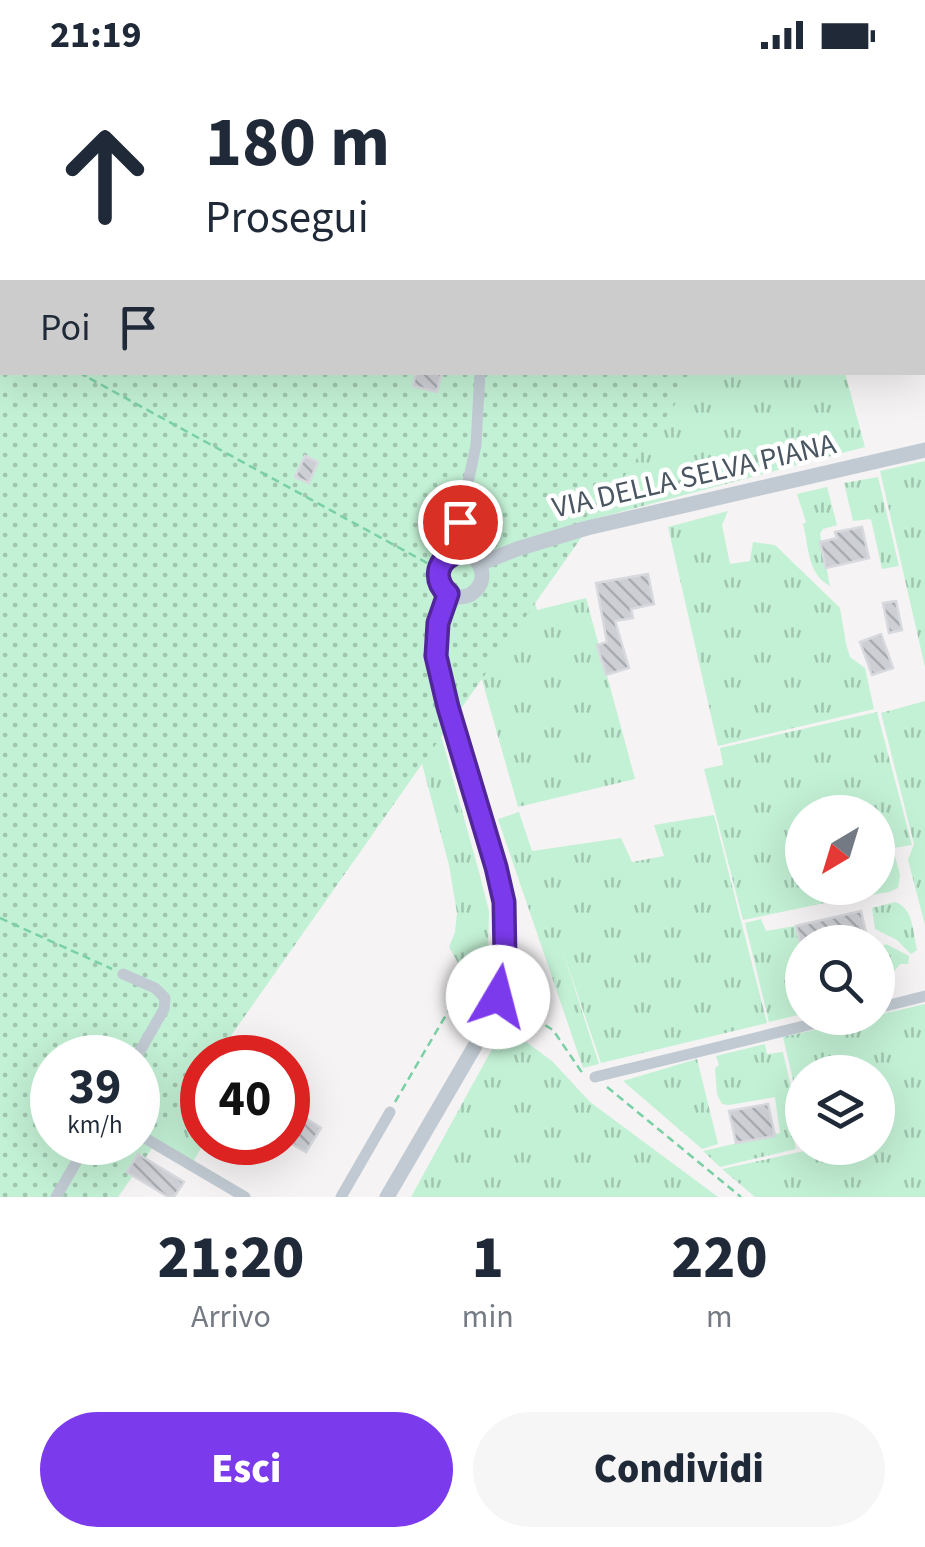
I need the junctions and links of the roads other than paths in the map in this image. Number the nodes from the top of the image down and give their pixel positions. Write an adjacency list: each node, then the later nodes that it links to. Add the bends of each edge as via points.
1 (480, 375): 3 (street, via 474,458)
2 (925, 450): 4 (street, VIA DELLA SELVA PIANA, via 587,528)
3 (453, 554): 4 (street, via 468,554); 5 (street, via 438,569)
4 (479, 564): 5 (street, via 482,578 475,591)
5 (448, 594): 18 (street, via 436,656 504,902 505,958 498,1000 481,1036)
6 (123, 974): 10 (street, via 165,998)
7 (925, 996): 8 (street)
8 (895, 1004)
9 (785, 1030): 11 (street)
10 (149, 1035)
11 (595, 1076)
12 (390, 1112): 17 (street)
13 (160, 1147): 16 (street)
14 (75, 1165): 15 (street)
15 (56, 1197)
16 (245, 1197)
17 (341, 1197)
18 (387, 1197)

